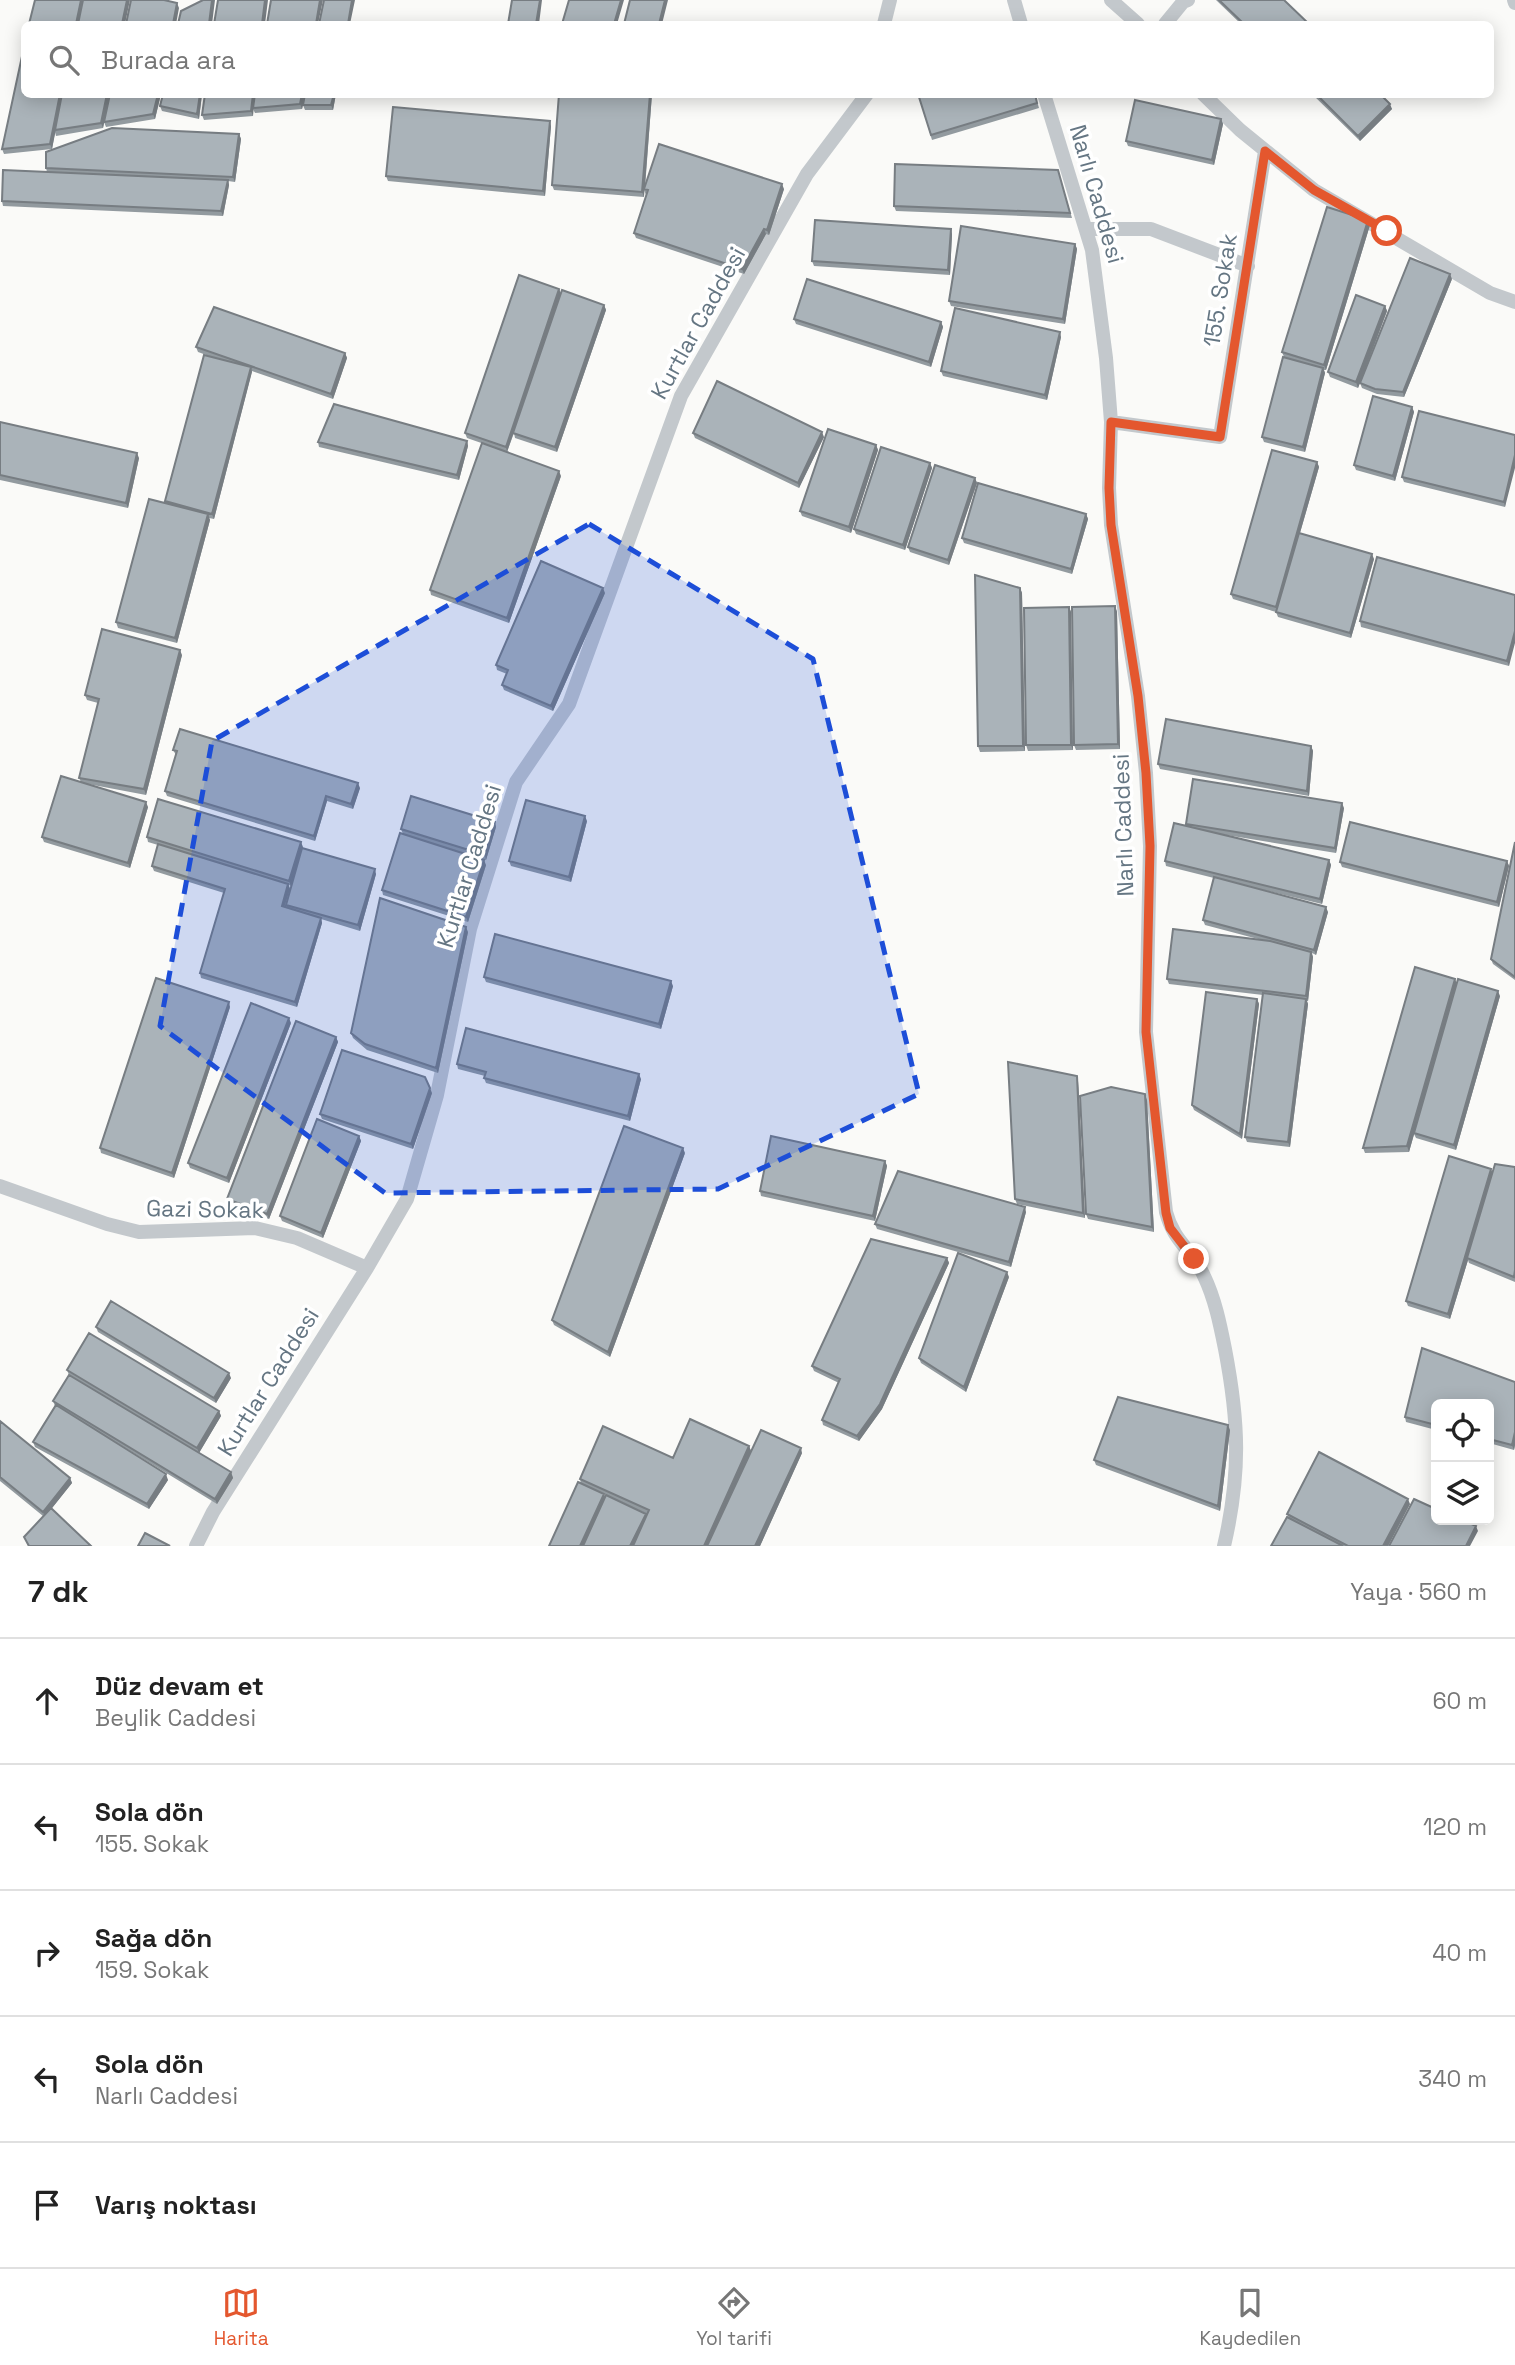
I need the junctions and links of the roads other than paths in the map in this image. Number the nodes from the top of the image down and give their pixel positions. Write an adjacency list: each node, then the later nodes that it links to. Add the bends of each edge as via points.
1 (890, 0): 5 (street)
2 (1014, 0): 6 (street)
3 (1111, 0): 7 (street)
4 (1188, 0): 8 (street)
5 (885, 21)
6 (1020, 21)
7 (1135, 21)
8 (1167, 21)
9 (864, 98): 18 (street, Kurtlar Caddesi, via 807,174 681,396 569,704 516,782 470,929 437,1095 407,1199)
10 (1045, 98): 13 (street, Narlı Caddesi)
11 (1207, 98): 12 (street)
12 (1265, 151): 14 (street, 155. Sokak); 15 (street, via 1314,190 1490,293)
13 (1086, 229): 14 (street, via 1152,229); 16 (street, Narlı Caddesi, via 1097,269)
14 (1248, 266): 16 (street, 155. Sokak, via 1220,437)
15 (1515, 302)
16 (1111, 422): 20 (street, Narlı Caddesi, via 1111,525 1146,773 1150,846 1146,1032 1166,1213 1170,1228 1209,1288 1233,1389 1237,1464)
17 (0, 1186): 18 (street, Gazi Sokak, via 139,1232 255,1228 297,1238)
18 (367, 1268): 19 (street, Kurtlar Caddesi)
19 (196, 1546)
20 (1224, 1546)

